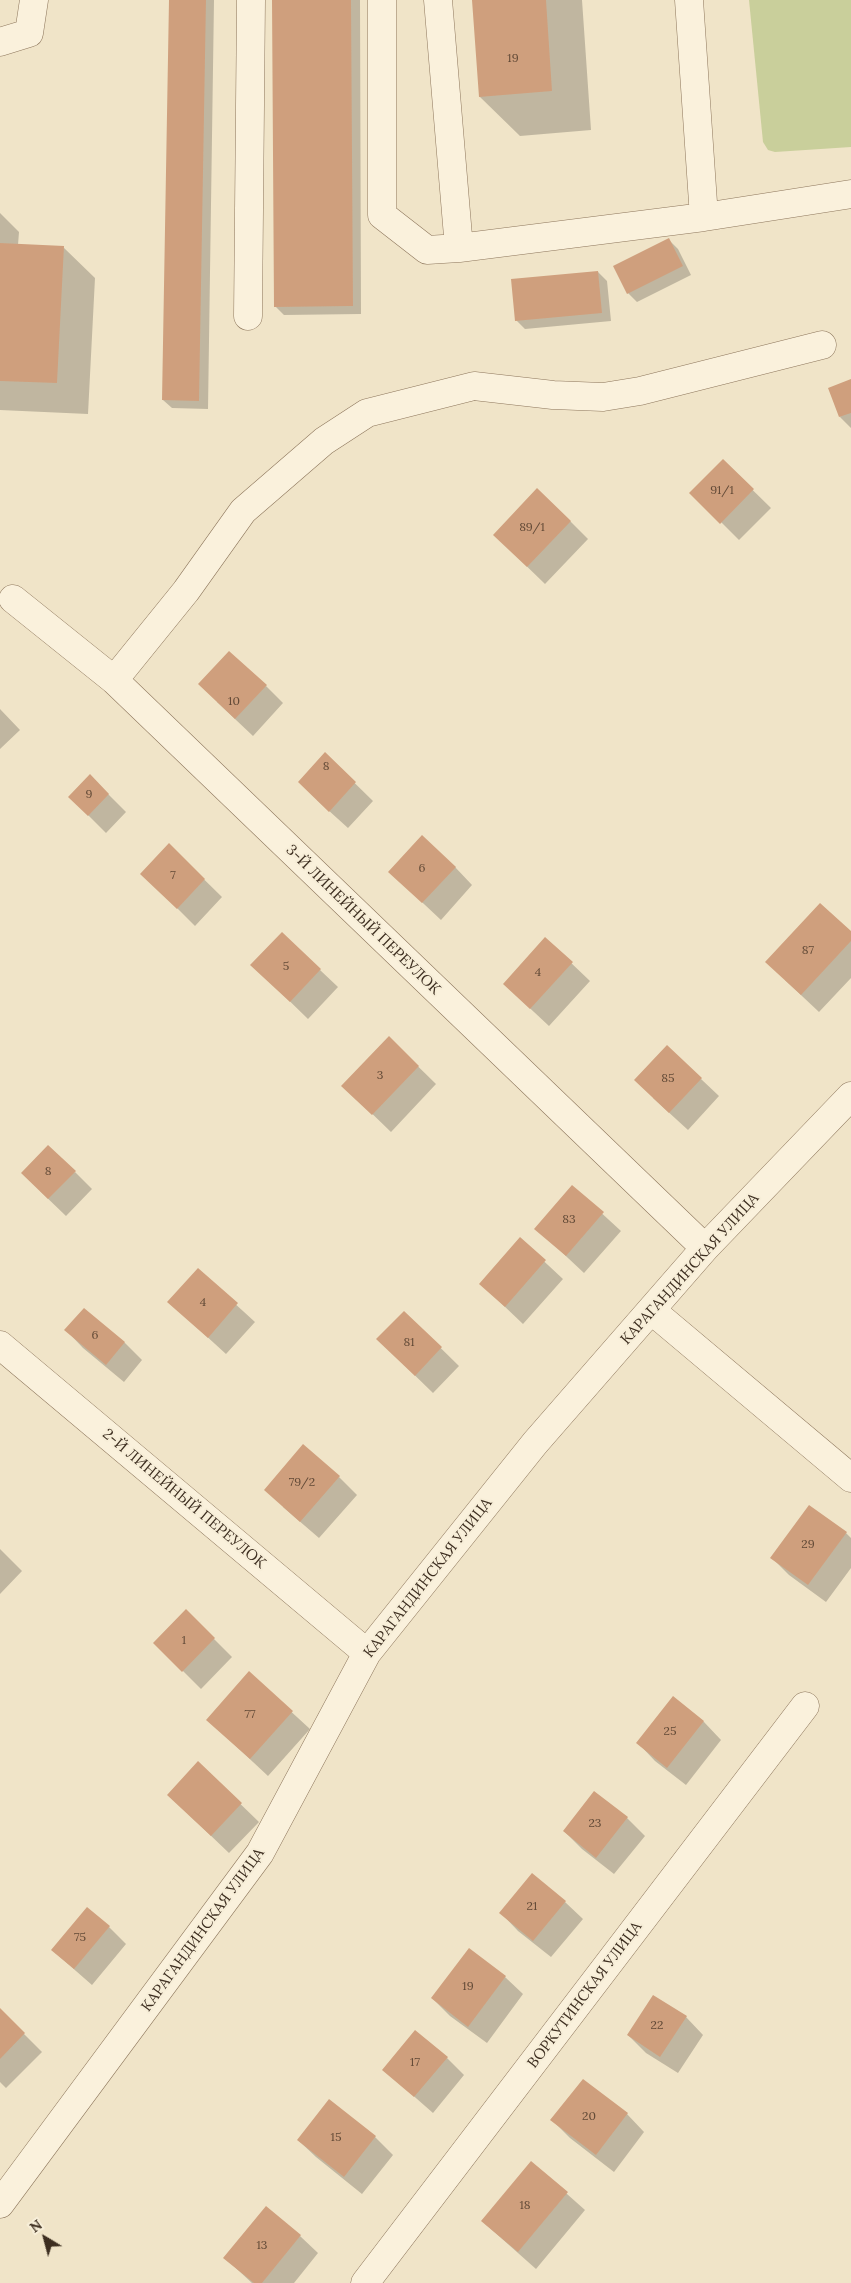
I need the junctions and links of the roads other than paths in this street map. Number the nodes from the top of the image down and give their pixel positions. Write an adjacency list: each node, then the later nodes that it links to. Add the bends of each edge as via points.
1 (34, 0): 6 (street, via 29,33)
2 (251, 0): 10 (street)
3 (382, 0): 9 (street, via 382,215 427,250)
4 (438, 0): 9 (street)
5 (689, 0): 8 (street)
6 (0, 42)
7 (851, 194): 8 (street)
8 (704, 217): 9 (street)
9 (459, 248)
10 (248, 316)
11 (822, 345): 13 (street, via 640,391 602,397 474,386 367,412 324,441 243,511 186,591)
12 (13, 599): 13 (street, 3-Й ЛИНЕЙНЫЙ ПЕРЕУЛОК)
13 (114, 680): 15 (street, 3-Й ЛИНЕЙНЫЙ ПЕРЕУЛОК)
14 (851, 1096): 15 (street, КАРАГАНДИНСКАЯ УЛИЦА)
15 (705, 1248): 16 (street, КАРАГАНДИНСКАЯ УЛИЦА)
16 (652, 1310): 18 (street); 19 (street, КАРАГАНДИНСКАЯ УЛИЦА, via 535,1442)
17 (0, 1345): 19 (street, 2-Й ЛИНЕЙНЫЙ ПЕРЕУЛОК)
18 (851, 1478)
19 (367, 1653): 21 (street, КАРАГАНДИНСКАЯ УЛИЦА, via 260,1853)
20 (804, 1706): 22 (street, ВОРКУТИНСКАЯ УЛИЦА)
21 (0, 2204)
22 (365, 2283)

